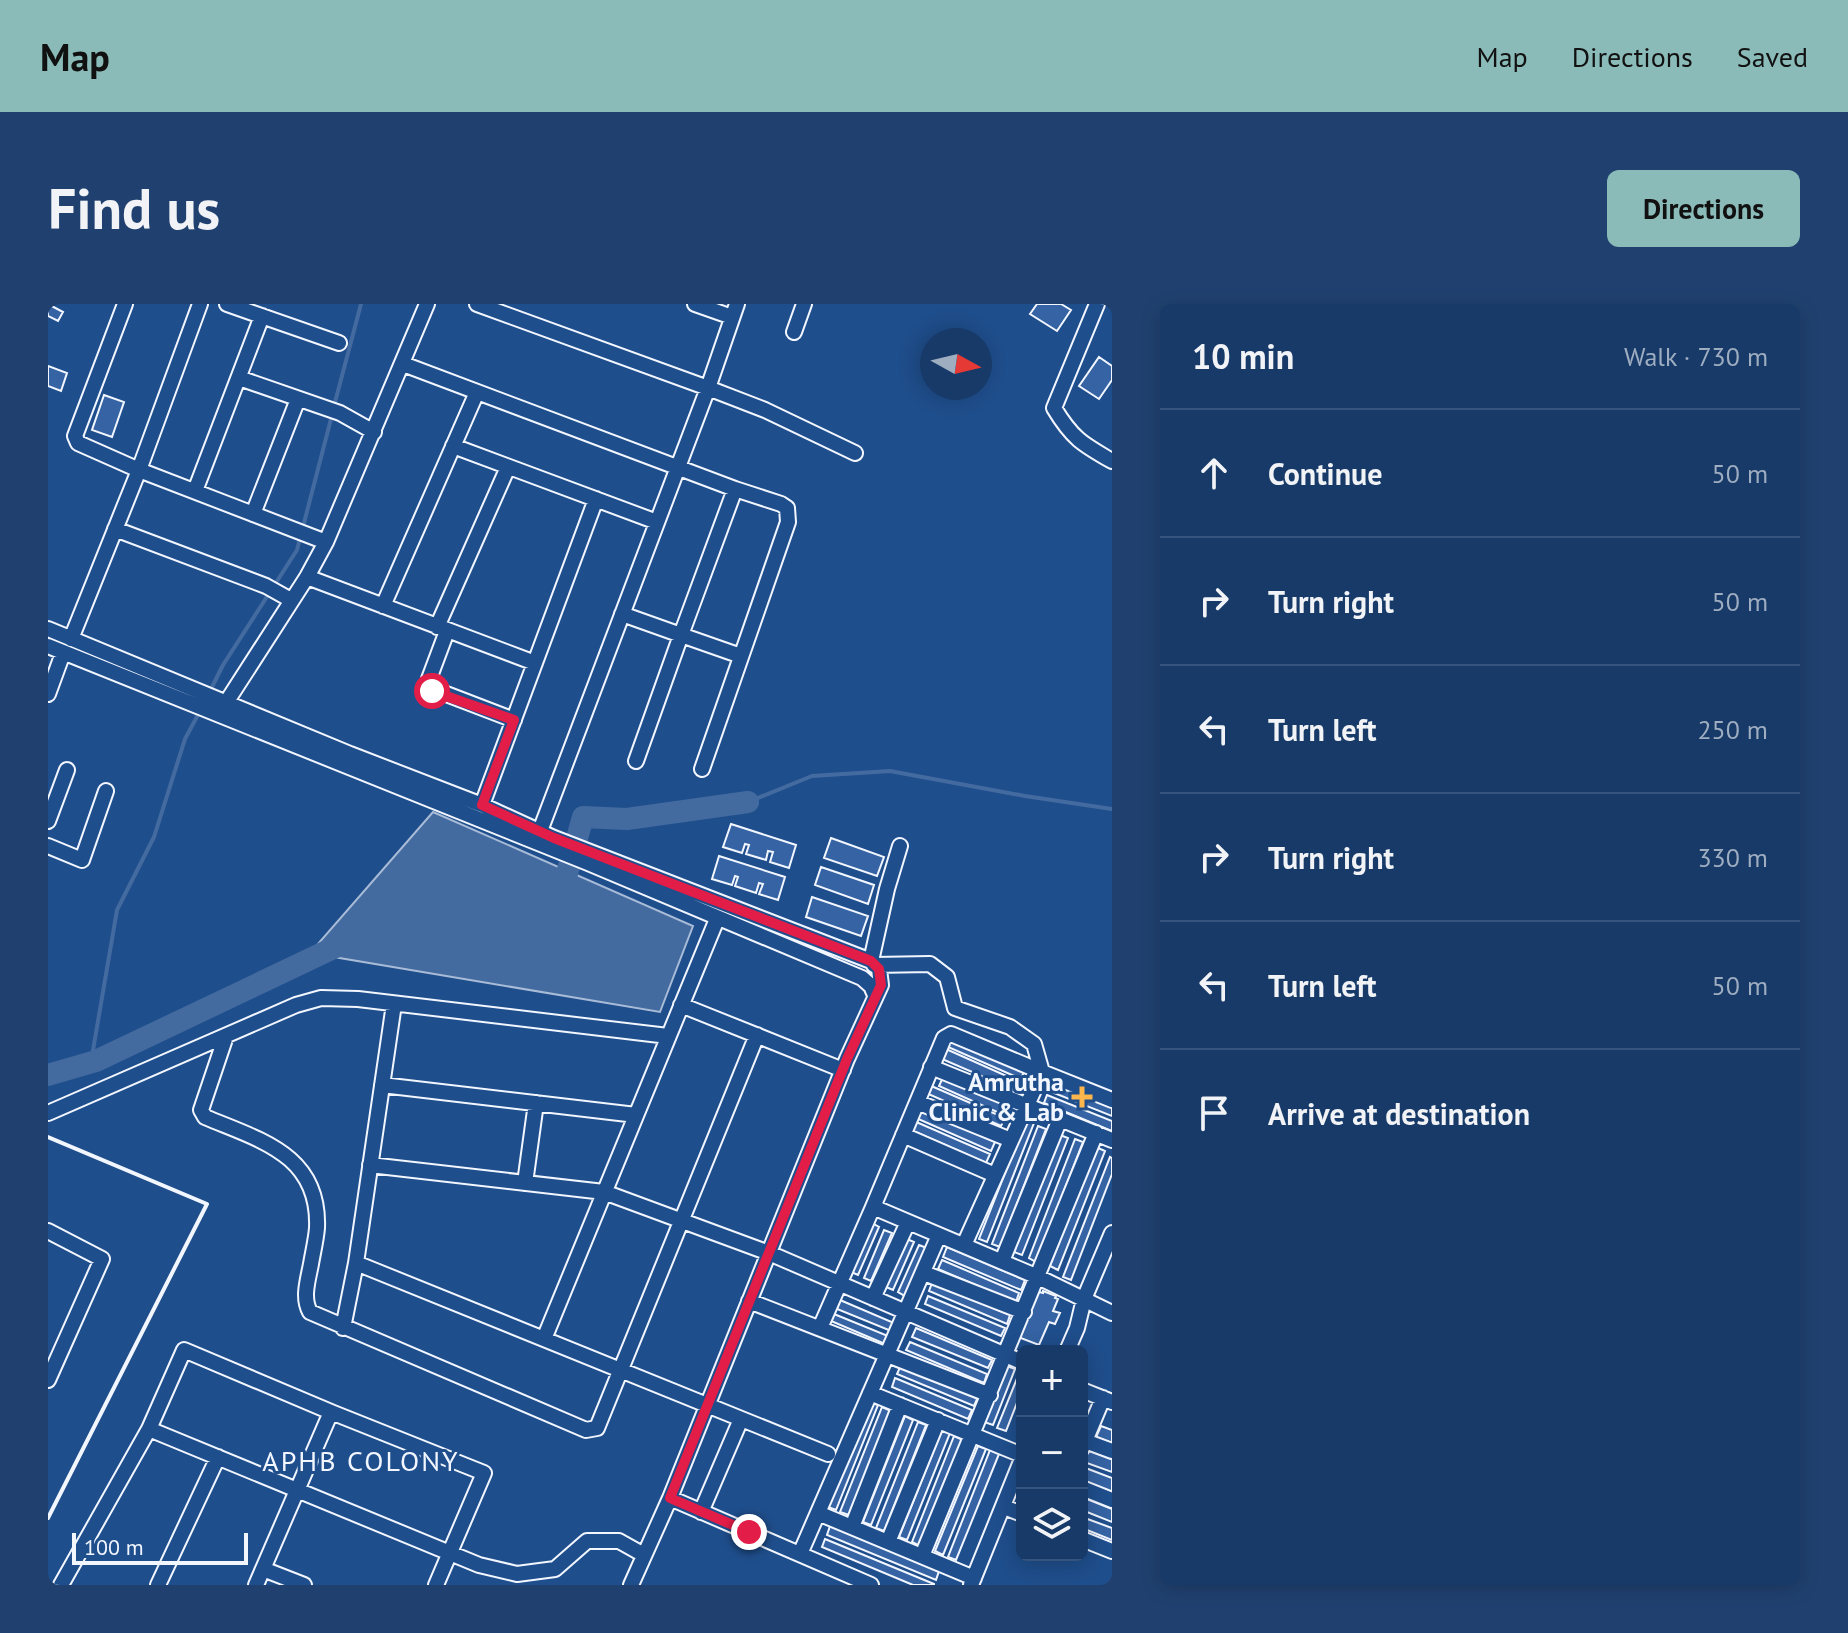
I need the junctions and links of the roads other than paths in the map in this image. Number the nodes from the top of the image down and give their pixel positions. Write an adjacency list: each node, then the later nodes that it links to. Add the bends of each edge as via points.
1 (125, 304): 25 (street, via 75,436 78,443)
2 (200, 304): 25 (street)
3 (227, 304): 11 (street)
4 (427, 304): 14 (street)
5 (477, 304): 9 (street)
6 (695, 304): 10 (street)
7 (804, 304): 12 (street)
8 (1097, 304): 22 (street, via 1054,408 1068,432)
9 (503, 309): 16 (street)
10 (734, 311): 16 (street)
11 (262, 316): 13 (street); 15 (street)
12 (794, 332)
13 (339, 343)
14 (403, 364): 17 (street); 19 (street)
15 (239, 378): 18 (street); 27 (street)
16 (708, 388): 21 (street); 24 (street)
17 (477, 392): 20 (street); 24 (street)
18 (298, 399): 19 (street); 29 (street)
19 (374, 432): 32 (street)
20 (453, 446): 23 (street); 35 (street)
21 (855, 453)
22 (1112, 461)
23 (508, 467): 28 (street); 38 (street)
24 (678, 468): 26 (street); 30 (street)
25 (139, 470): 27 (street); 31 (street)
26 (735, 489): 39 (street); 42 (street, via 781,504 789,514)
27 (195, 491): 29 (street)
28 (596, 499): 30 (street); 43 (street)
29 (253, 514): 32 (street)
30 (657, 522): 36 (street)
31 (115, 529): 34 (street); 41 (street)
32 (326, 542): 33 (street)
33 (307, 577): 34 (street); 35 (street)
34 (291, 600): 45 (street)
35 (383, 606): 38 (street)
36 (622, 614): 39 (street); 53 (street)
37 (48, 629): 41 (street)
38 (442, 629): 43 (street); 46 (street, via 428,687)
39 (681, 635): 42 (street); 47 (street)
40 (48, 646): 41 (street)
41 (67, 646): 44 (street); 45 (street)
42 (741, 656): 48 (street)
43 (535, 663): 46 (street)
44 (48, 694)
45 (217, 706): 51 (street); 56 (street)
46 (514, 720): 51 (street)
47 (636, 761)
48 (702, 769)
49 (67, 770): 52 (street)
50 (106, 791): 54 (street, via 82,860)
51 (482, 805): 53 (street)
52 (48, 821)
53 (540, 831): 57 (street)
54 (48, 846)
55 (900, 846): 57 (street)
56 (717, 919): 58 (street, via 862,978); 60 (street)
57 (872, 963): 58 (street, via 882,977); 66 (street, via 930,964 947,977 955,1008 1010,1027 1034,1044)
58 (875, 995): 65 (street)
59 (394, 1004): 62 (street, via 321,998); 63 (street); 67 (street)
60 (681, 1005): 61 (street); 63 (street)
61 (757, 1035): 65 (street); 84 (street)
62 (226, 1036): 72 (street); 102 (street, via 201,1110 205,1117 267,1142 297,1164 315,1205 317,1227 307,1305 317,1317)
63 (668, 1036): 73 (street)
64 (931, 1067): 66 (street, via 951,1034); 69 (street); 71 (street)
65 (843, 1070): 90 (street)
66 (1042, 1072): 68 (street); 71 (street)
67 (382, 1085): 70 (street); 79 (street)
68 (1112, 1100)
69 (917, 1102): 76 (street); 77 (street)
70 (536, 1103): 73 (street); 81 (street)
71 (1026, 1105): 74 (street); 77 (street)
72 (48, 1113)
73 (636, 1115): 82 (street)
74 (1060, 1119): 75 (street); 91 (street)
75 (1096, 1133): 78 (street); 94 (street)
76 (903, 1135): 80 (street); 83 (street)
77 (1011, 1140): 80 (street)
78 (1112, 1140)
79 (370, 1165): 81 (street); 92 (street)
80 (995, 1175): 89 (street)
81 (525, 1183): 82 (street)
82 (604, 1192): 84 (street); 104 (street)
83 (873, 1207): 85 (street); 95 (street)
84 (682, 1219): 90 (street); 109 (street)
85 (908, 1222): 88 (street); 96 (street)
86 (48, 1231): 110 (street, via 102,1259)
87 (1112, 1233): 97 (street)
88 (939, 1235): 89 (street); 93 (street)
89 (964, 1245): 91 (street)
90 (769, 1253): 95 (street); 98 (street)
91 (1002, 1261): 94 (street)
92 (356, 1263): 102 (street); 104 (street)
93 (924, 1273): 99 (street); 100 (street)
94 (1038, 1277): 97 (street); 99 (street)
95 (840, 1282): 96 (street); 103 (street)
96 (873, 1298): 100 (street)
97 (1084, 1299): 101 (street); 105 (street)
98 (749, 1301): 103 (street); 115 (street)
99 (1024, 1312): 107 (street)
100 (907, 1313): 106 (street); 107 (street)
101 (1112, 1313)
102 (343, 1328): 109 (street, via 586,1430 597,1428)
103 (820, 1328): 106 (street)
104 (544, 1339): 109 (street)
105 (1070, 1345)
106 (887, 1355): 112 (street); 113 (street)
107 (1007, 1355): 108 (street); 113 (street)
108 (1016, 1359)
109 (620, 1370): 115 (street)
110 (48, 1380)
111 (1088, 1392): 114 (street)
112 (870, 1393): 116 (street); 136 (street)
113 (990, 1395): 121 (street)
114 (1108, 1400): 122 (street)
115 (707, 1405): 118 (street); 131 (street)
116 (900, 1405): 119 (street); 137 (street)
117 (331, 1412): 120 (street, via 184,1350); 130 (street); 141 (street, via 484,1473)
118 (741, 1419): 125 (street); 134 (street)
119 (938, 1420): 121 (street); 139 (street)
120 (149, 1429): 127 (street); 147 (street)
121 (974, 1434): 126 (street); 144 (street)
122 (1088, 1437)
123 (1088, 1445): 124 (street)
124 (1112, 1451)
125 (828, 1454)
126 (1016, 1454)
127 (218, 1457): 130 (street); 148 (street)
128 (1016, 1474): 133 (street)
129 (1084, 1489): 132 (street)
130 (297, 1490): 141 (street); 145 (street)
131 (670, 1498): 134 (street); 143 (street)
132 (1112, 1500)
133 (1004, 1507): 135 (street); 146 (street)
134 (701, 1512): 142 (street)
135 (1016, 1512)
136 (818, 1513): 137 (street); 142 (street)
137 (852, 1527): 139 (street)
138 (1088, 1541): 140 (street)
139 (888, 1542): 144 (street)
140 (1112, 1551)
141 (449, 1552): 143 (street, via 517,1574 555,1569 587,1541 619,1541); 151 (street)
142 (800, 1554): 153 (street)
143 (644, 1555): 152 (street)
144 (922, 1556): 146 (street)
145 (263, 1569): 149 (street); 150 (street)
146 (973, 1583)
147 (61, 1585)
148 (158, 1585)
149 (256, 1585)
150 (304, 1585)
151 (436, 1585)
152 (631, 1585)
153 (871, 1585)

